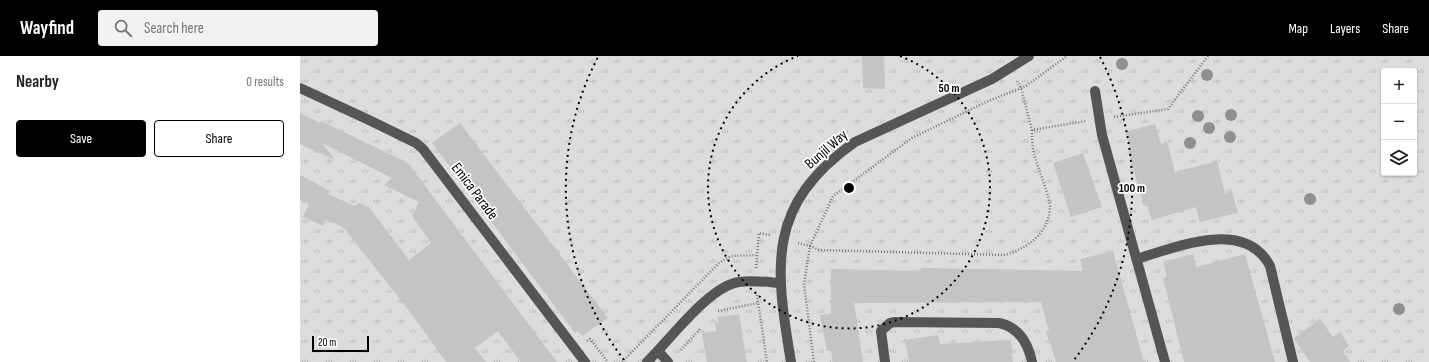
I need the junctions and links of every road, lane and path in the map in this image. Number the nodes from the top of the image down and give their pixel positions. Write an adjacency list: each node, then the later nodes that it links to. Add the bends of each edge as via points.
1 (1029, 56): 16 (street, Bunjil Way, via 992,79 865,136 830,161 812,180 793,208 782,246)
2 (1067, 56): 6 (path)
3 (1208, 56): 8 (path, via 1168,109)
4 (1016, 79): 6 (path)
5 (300, 88): 24 (street, Emica Parade, via 423,149)
6 (1021, 88): 10 (path); 13 (path, via 912,138 833,196)
7 (1095, 91): 14 (street, via 1102,134)
8 (1107, 118)
9 (1089, 121): 10 (path)
10 (1032, 130): 13 (path, via 1034,154 1050,207 1042,231 1033,242 1020,250 1004,255 819,250)
11 (768, 234): 15 (path, via 759,232)
12 (803, 244): 13 (path)
13 (810, 246): 30 (path, via 804,284)
14 (1136, 259): 33 (street); 34 (street, via 1195,242 1239,241 1253,246 1263,254 1270,266)
15 (756, 262)
16 (780, 283): 23 (street, via 739,282 727,286 706,300); 29 (street, Bunjil Way)
17 (757, 297): 18 (path)
18 (758, 303): 19 (path); 28 (path)
19 (716, 312)
20 (701, 327): 22 (path)
21 (582, 345): 25 (path, via 590,339)
22 (681, 350)
23 (658, 352): 26 (street); 27 (street)
24 (584, 362)
25 (608, 362)
26 (647, 362)
27 (668, 362)
28 (767, 362)
29 (790, 362)
30 (814, 362)
31 (885, 362): 32 (street, via 881,331 885,326 895,322 1007,324 1026,342)
32 (1032, 362)
33 (1165, 362)
34 (1293, 362)

